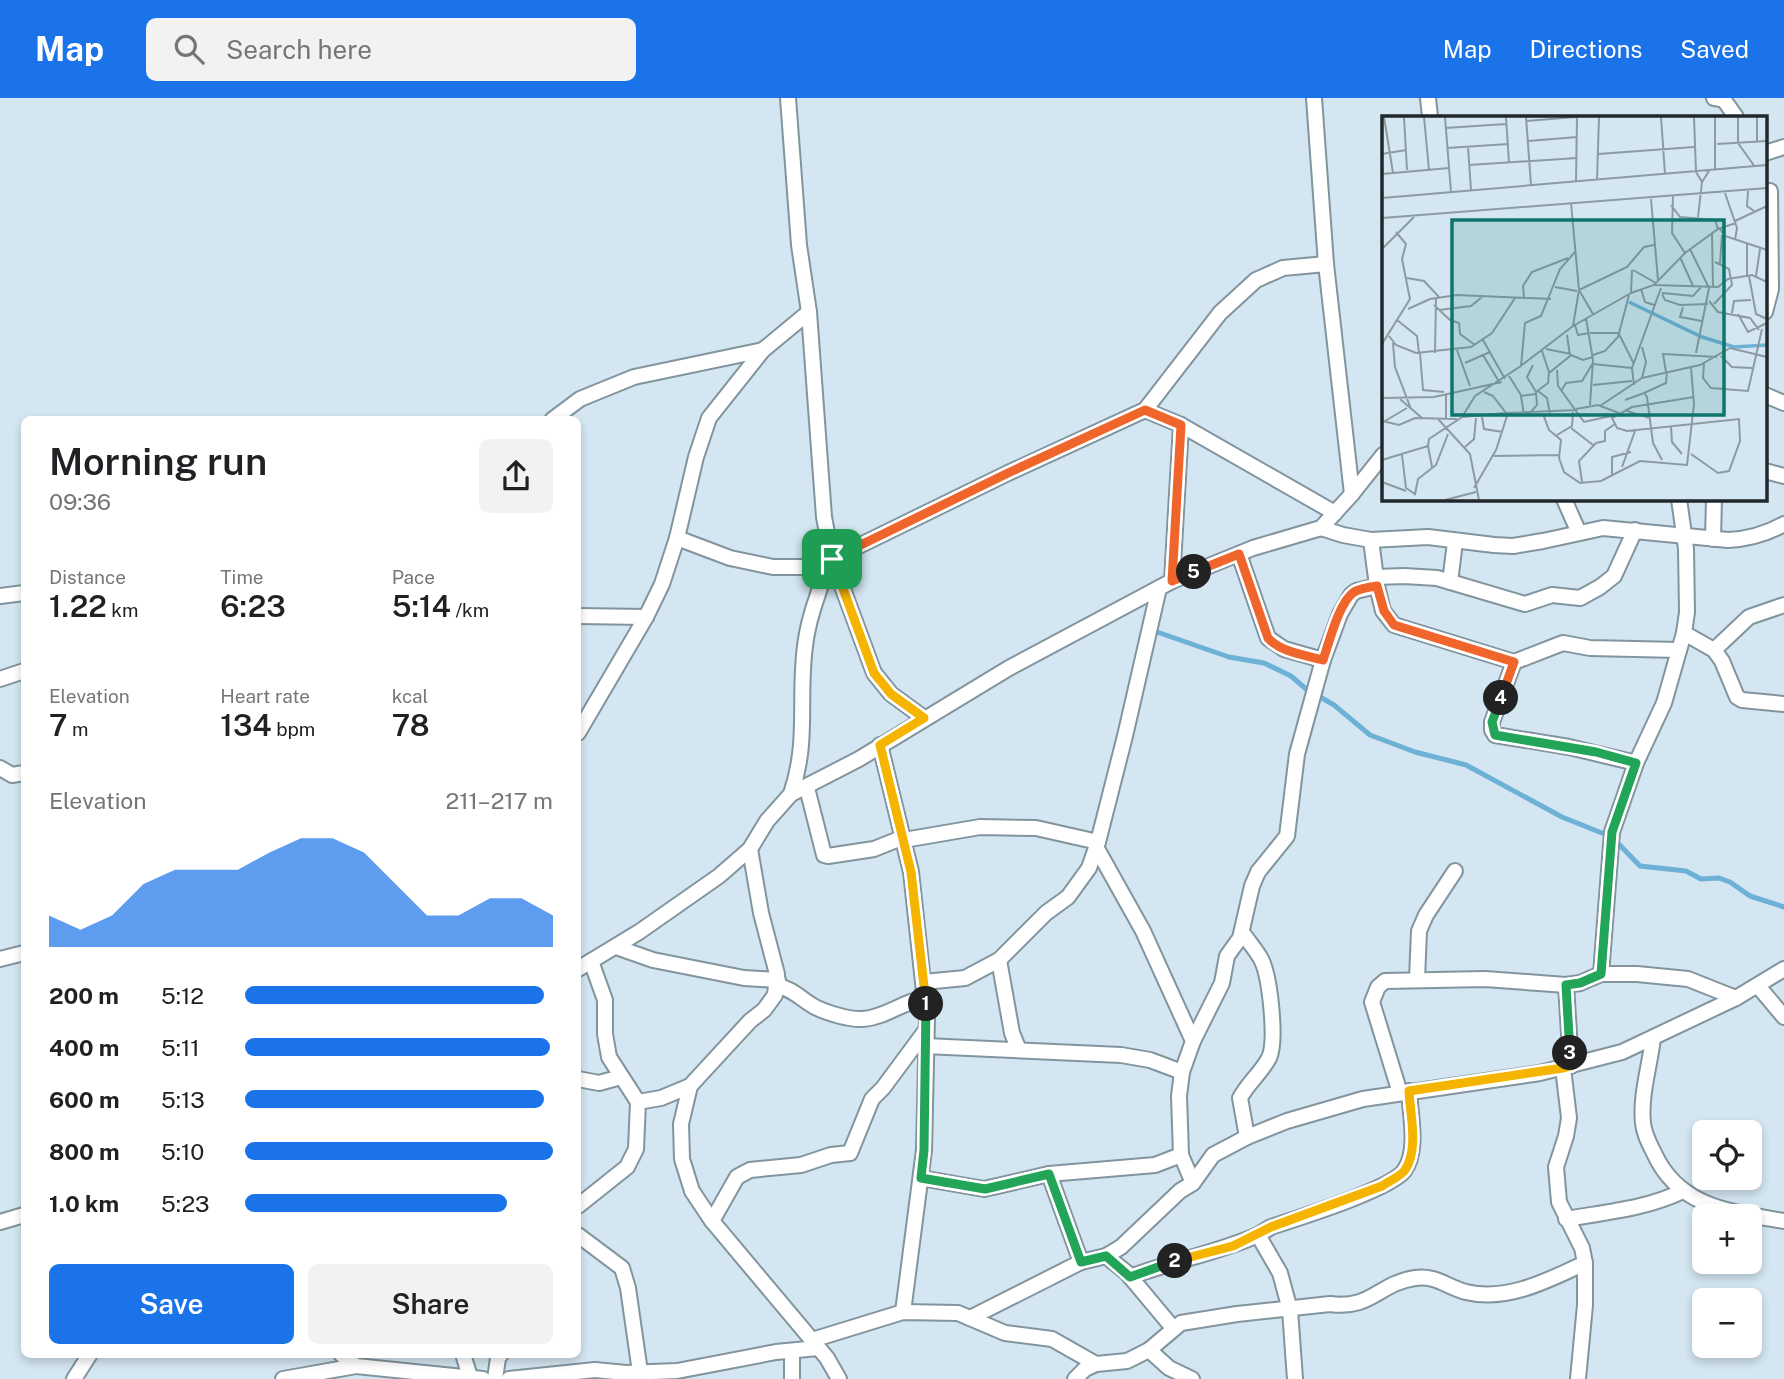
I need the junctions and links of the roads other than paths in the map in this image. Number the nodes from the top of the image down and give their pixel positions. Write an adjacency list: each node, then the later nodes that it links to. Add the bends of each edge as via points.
1 (788, 98): 13 (street)
2 (1314, 98): 11 (street)
3 (1428, 98): 5 (street)
4 (1714, 98): 6 (street, via 1724,100)
5 (1430, 116)
6 (1735, 116)
7 (1784, 147): 8 (street)
8 (1766, 153)
9 (1767, 187): 10 (street); 12 (street, via 1771,289)
10 (1784, 204)
11 (1326, 264): 17 (street, via 1283,268 1256,280 1220,313); 23 (street)
12 (1766, 308)
13 (809, 312): 14 (street); 38 (street)
14 (763, 350): 18 (street, via 634,377 580,399); 33 (street, via 709,418)
15 (1766, 395): 16 (street)
16 (1784, 403)
17 (1145, 410): 19 (street); 38 (street)
18 (557, 416)
19 (1181, 425): 27 (street); 41 (street)
20 (1382, 456): 23 (street)
21 (1766, 471): 22 (street)
22 (1784, 476)
23 (1352, 494): 27 (street)
24 (1564, 500): 31 (street)
25 (1679, 500): 32 (street)
26 (1714, 500): 34 (street)
27 (1335, 513): 29 (street)
28 (1784, 524): 34 (street, via 1751,538)
29 (1321, 528): 35 (street); 37 (street)
30 (1635, 530): 31 (street, via 1603,528); 32 (street); 40 (street, via 1614,576 1580,598 1552,595 1525,604)
31 (1579, 533): 36 (street, via 1513,546)
32 (1685, 534): 34 (street); 47 (street)
33 (677, 538): 38 (street, via 774,568); 46 (street)
34 (1713, 539)
35 (1371, 540): 36 (street, via 1429,537); 39 (street)
36 (1455, 541): 40 (street)
37 (1239, 554): 41 (street); 50 (street, via 1268,638 1284,649)
38 (829, 563): 55 (street, via 874,673 891,694); 62 (street, via 804,647 802,751)
39 (1376, 581): 40 (street, via 1423,576); 50 (street, via 1350,595); 51 (street, via 1384,611 1394,625)
40 (1450, 582)
41 (1166, 585): 55 (street); 64 (street)
42 (21, 593): 43 (street)
43 (0, 596)
44 (1784, 605): 49 (street, via 1749,617)
45 (581, 616): 46 (street)
46 (646, 617): 56 (street)
47 (1684, 633): 48 (street); 49 (street)
48 (1679, 650): 51 (street, via 1563,643); 58 (street, via 1664,703)
49 (1714, 650): 54 (street, via 1737,697 1748,703)
50 (1323, 660): 67 (street, via 1297,754 1287,836 1258,872)
51 (1514, 662): 58 (street, via 1492,722 1495,735)
52 (21, 672): 53 (street)
53 (0, 679)
54 (1784, 704)
55 (924, 718): 57 (street)
56 (581, 728)
57 (880, 745): 61 (street); 63 (street)
58 (1636, 763): 75 (street, via 1612,832)
59 (0, 768): 60 (street, via 12,775)
60 (21, 774)
61 (807, 788): 62 (street); 63 (street, via 824,855 874,849)
62 (791, 794): 65 (street)
63 (904, 838): 64 (street, via 980,827 1035,828); 77 (street)
64 (1097, 845): 71 (street, via 1074,890); 86 (street)
65 (750, 849): 68 (street); 78 (street)
66 (1455, 871): 76 (street, via 1419,932)
67 (1242, 932): 86 (street, via 1227,956 1222,983); 96 (street, via 1262,961 1273,1033 1270,1055 1240,1098)
68 (616, 947): 72 (street); 78 (street, via 653,960)
69 (21, 954): 70 (street)
70 (0, 959)
71 (999, 960): 77 (street, via 965,978); 88 (street)
72 (591, 961): 73 (street); 91 (street, via 605,1000 609,1057)
73 (581, 967)
74 (1784, 969): 80 (street)
75 (1601, 974): 79 (street); 81 (street, via 1688,979)
76 (1417, 979): 79 (street); 94 (street, via 1385,981 1372,1002)
77 (924, 982): 82 (street)
78 (777, 983): 82 (street, via 817,1008 861,1019); 93 (street, via 764,1010)
79 (1566, 985): 89 (street)
80 (1758, 986): 81 (street); 83 (street)
81 (1736, 998): 85 (street)
82 (926, 999): 84 (street)
83 (1784, 1017)
84 (926, 1029): 87 (street); 105 (street, via 872,1099 850,1153 802,1165 750,1170 737,1177)
85 (1653, 1038): 89 (street); 101 (street, via 1643,1122 1661,1170)
86 (1193, 1041): 90 (street)
87 (925, 1046): 88 (street); 99 (street)
88 (1019, 1049): 90 (street, via 1121,1055)
89 (1567, 1067): 94 (street); 104 (street, via 1569,1118 1556,1167 1559,1202)
90 (1182, 1072): 97 (street)
91 (621, 1077): 92 (street, via 599,1083); 95 (street)
92 (581, 1080)
93 (690, 1086): 95 (street); 105 (street, via 681,1124 682,1159 692,1191)
94 (1404, 1092): 96 (street, via 1287,1121); 108 (street, via 1412,1145 1405,1170 1382,1186)
95 (638, 1102): 102 (street, via 636,1150 627,1167)
96 (1247, 1138): 100 (street, via 1213,1155)
97 (1181, 1155): 98 (street, via 1155,1165); 100 (street)
98 (1049, 1174): 99 (street, via 985,1189); 111 (street)
99 (921, 1178): 115 (street)
100 (1193, 1183): 110 (street)
101 (1683, 1191): 104 (street, via 1660,1203); 106 (street, via 1728,1211)
102 (581, 1204)
103 (21, 1216): 107 (street)
104 (1566, 1219): 112 (street)
105 (712, 1221): 118 (street)
106 (1784, 1221)
107 (0, 1222)
108 (1258, 1235): 113 (street); 114 (street, via 1280,1273)
109 (581, 1237): 127 (street, via 622,1268)
110 (1106, 1256): 111 (street); 113 (street)
111 (1081, 1262): 116 (street)
112 (1585, 1263): 114 (street, via 1540,1285 1518,1290 1466,1292 1433,1277 1415,1278 1388,1286 1356,1305); 139 (street)
113 (1130, 1277): 117 (street)
114 (1290, 1310): 117 (street, via 1191,1321); 138 (street)
115 (903, 1312): 116 (street, via 958,1312); 118 (street)
116 (971, 1318): 125 (street, via 1005,1333 1052,1339)
117 (1173, 1328): 119 (street)
118 (815, 1344): 120 (street); 135 (street)
119 (1149, 1350): 125 (street, via 1127,1361); 137 (street, via 1169,1368)
120 (792, 1351): 127 (street, via 677,1371); 134 (street)
121 (87, 1358): 130 (street)
122 (345, 1358): 126 (street)
123 (465, 1358): 129 (street)
124 (498, 1358): 132 (street)
125 (1096, 1364): 136 (street)
126 (360, 1371): 129 (street); 131 (street)
127 (640, 1372): 128 (street)
128 (596, 1375): 133 (street)
129 (476, 1378)
130 (74, 1379)
131 (283, 1379)
132 (495, 1379)
133 (509, 1379)
134 (792, 1379)
135 (839, 1379)
136 (1075, 1379)
137 (1192, 1379)
138 (1295, 1379)
139 (1578, 1379)

